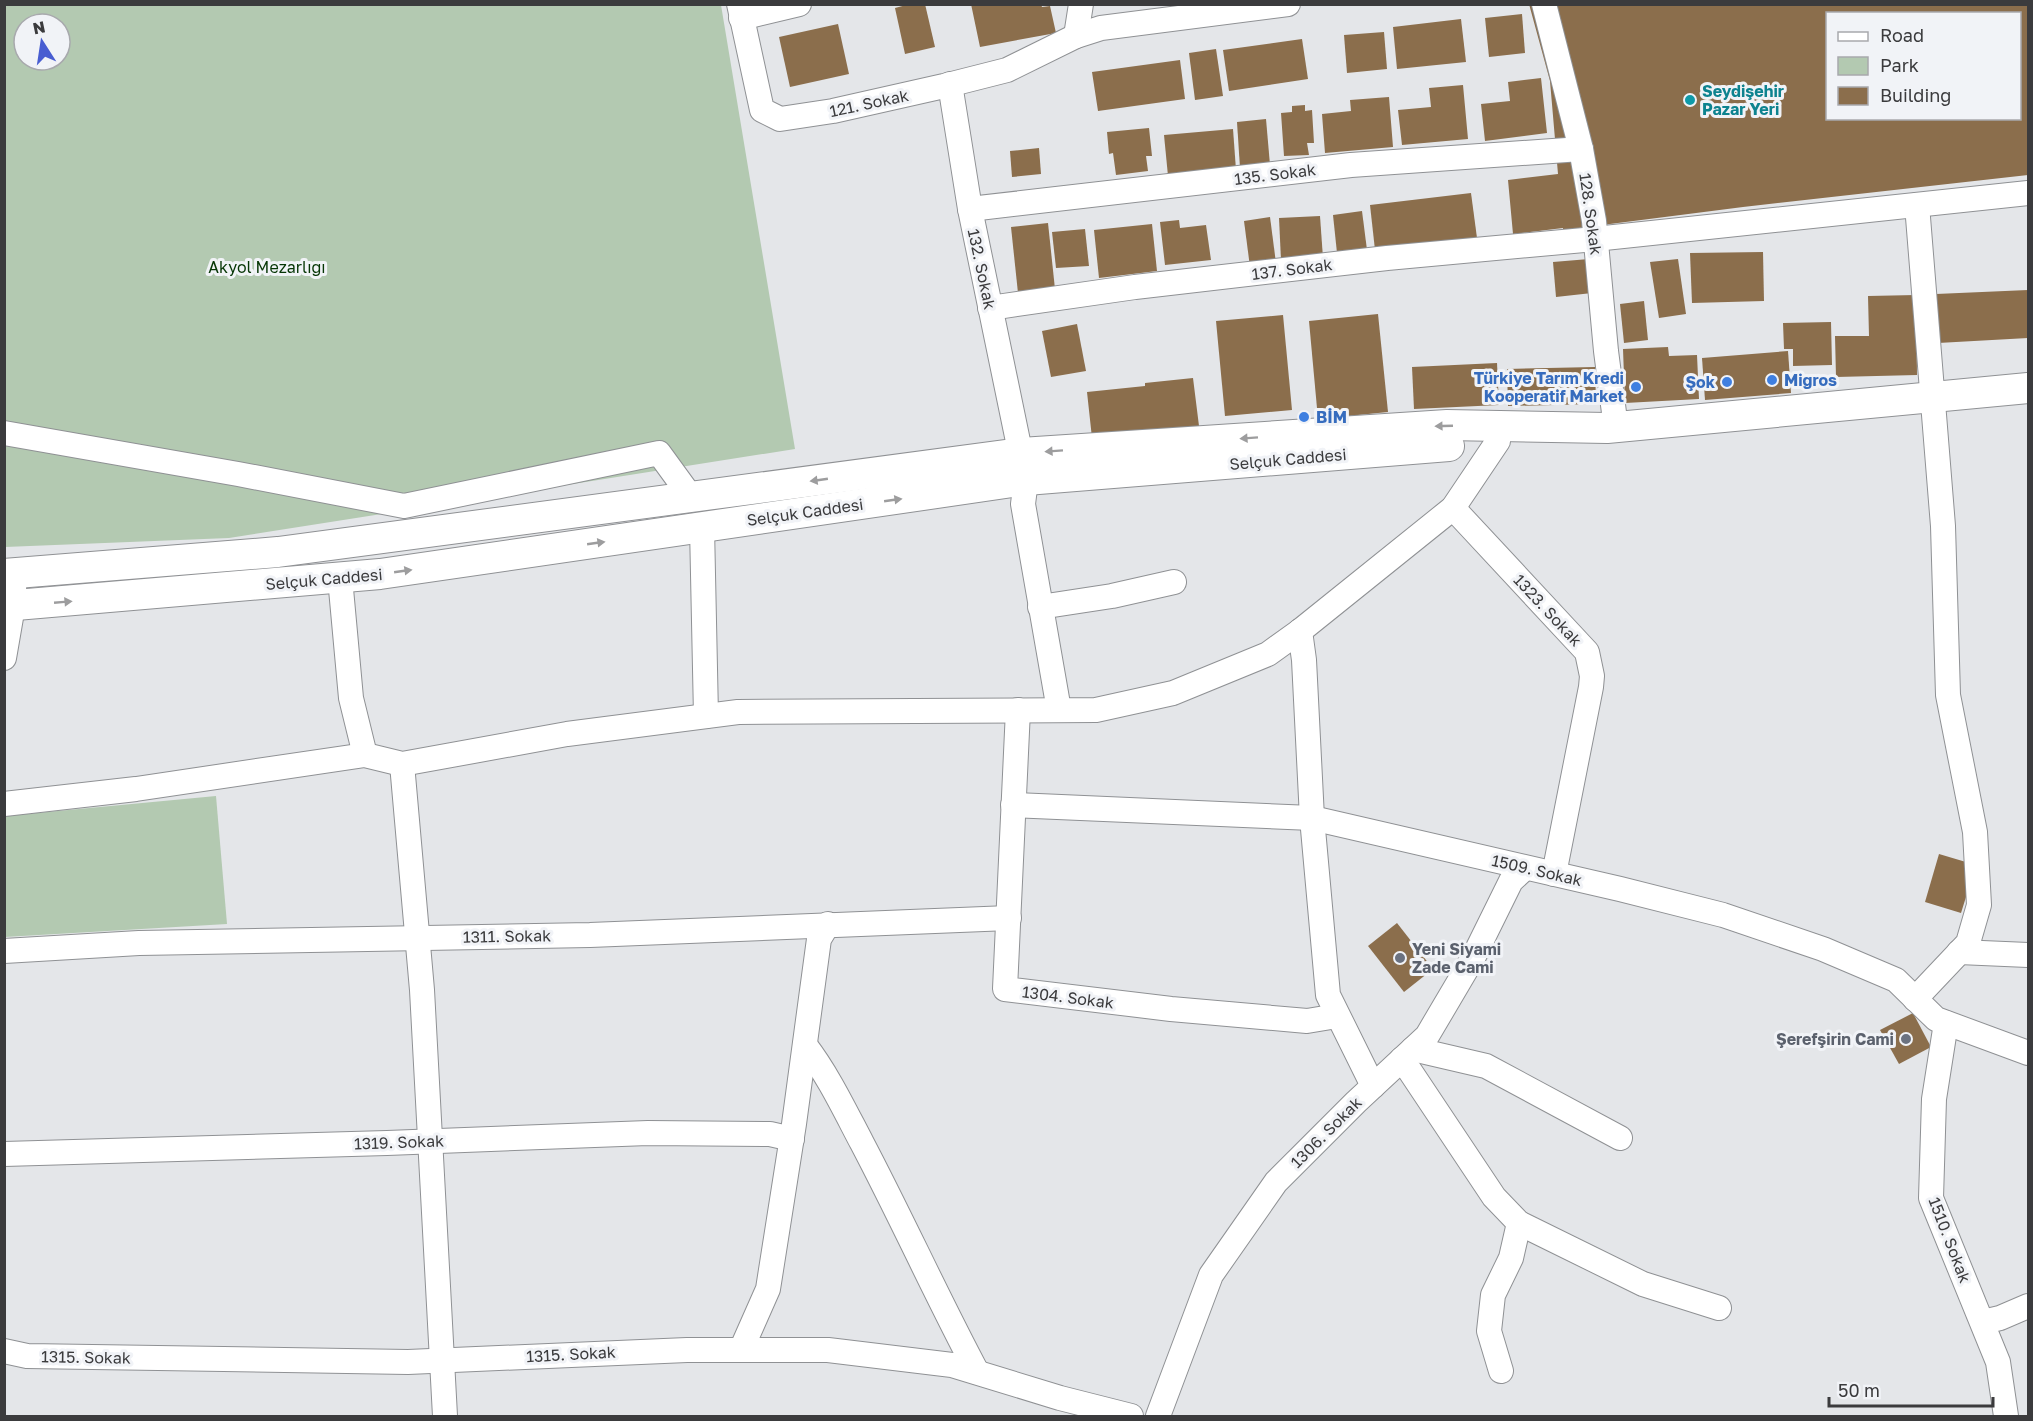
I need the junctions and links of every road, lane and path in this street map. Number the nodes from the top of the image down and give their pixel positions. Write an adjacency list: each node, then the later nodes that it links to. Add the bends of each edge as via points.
1 (799, 4): 5 (street)
2 (1081, 4): 6 (street)
3 (1288, 4): 6 (street, 121. Sokak, via 1101,28)
4 (1544, 4): 8 (street, 128. Sokak)
5 (740, 11): 7 (street, 121. Sokak, via 762,110 780,119)
6 (1076, 36): 7 (street, 121. Sokak, via 1007,70)
7 (950, 84): 11 (street, 132. Sokak)
8 (1581, 149): 11 (street, 135. Sokak, via 1351,165); 12 (street, 128. Sokak)
9 (2028, 193): 10 (street, 137. Sokak)
10 (1917, 205): 12 (street, 137. Sokak); 15 (street)
11 (970, 209): 13 (street, 132. Sokak)
12 (1595, 239): 13 (street, 137. Sokak, via 1353,262); 16 (street, 128. Sokak)
13 (990, 308): 19 (street, 132. Sokak)
14 (2028, 388): 15 (main road)
15 (1932, 397): 16 (main road); 44 (street, via 1943,526 1948,695 1975,832 1979,895 1968,943)
16 (1612, 428): 18 (main road, Selçuk Caddesi); 19 (main road, one-way to 19, via 1447,425)
17 (4, 433): 20 (street, via 404,506 659,453)
18 (1498, 441): 19 (main road, Selçuk Caddesi); 21 (street)
19 (1023, 467): 20 (main road, one-way to 20); 22 (main road, Selçuk Caddesi, one-way to 19); 27 (street, 132. Sokak, via 1023,504)
20 (691, 497): 23 (main road, via 278,552)
21 (1453, 508): 28 (street); 39 (street, 1323. Sokak, via 1587,652 1591,687)
22 (702, 528): 24 (main road, Selçuk Caddesi, one-way to 22); 32 (street)
23 (10, 574): 26 (street)
24 (340, 578): 26 (main road, Selçuk Caddesi, one-way to 24); 33 (street, via 351,698)
25 (1173, 582): 27 (street)
26 (9, 606): 29 (street)
27 (1040, 607): 31 (street, 132. Sokak)
28 (1300, 631): 31 (street, via 1268,654 1173,693 1096,710); 37 (street)
29 (4, 658)
30 (1018, 710): 31 (street); 32 (street, via 738,712); 36 (street, 1304. Sokak)
31 (1059, 710)
32 (706, 716): 34 (street, via 567,734)
33 (365, 755): 34 (street); 35 (street)
34 (402, 764): 42 (street)
35 (4, 804)
36 (1013, 805): 37 (street, 1509. Sokak); 40 (street, 1304. Sokak)
37 (1312, 818): 38 (street, 1509. Sokak); 47 (street, via 1328,995)
38 (1525, 868): 39 (street, 1509. Sokak); 51 (street, 1306. Sokak, via 1511,881 1473,958 1426,1036)
39 (1554, 874): 46 (street, 1509. Sokak, via 1723,915 1824,948 1896,980)
40 (1009, 918): 41 (street, 1311. Sokak); 47 (street, 1304. Sokak, via 1005,989 1307,1021)
41 (828, 924): 42 (street, 1311. Sokak, via 590,935); 49 (street, via 819,939)
42 (417, 937): 43 (street, 1311. Sokak, via 139,943); 55 (street)
43 (4, 951)
44 (1959, 952): 45 (street); 46 (street)
45 (2028, 955)
46 (1916, 999): 48 (street, 1509. Sokak, via 1936,1019)
47 (1338, 1016): 52 (street)
48 (1946, 1023): 50 (street, 1509. Sokak); 60 (street, 1510. Sokak, via 1934,1099 1931,1198)
49 (805, 1045): 54 (street); 65 (street, via 822,1067 883,1182)
50 (2028, 1053)
51 (1408, 1054): 52 (street, 1306. Sokak); 53 (street, via 1486,1066); 57 (street, via 1494,1197)
52 (1373, 1086): 68 (street, 1306. Sokak, via 1276,1182 1210,1275)
53 (1620, 1138)
54 (792, 1139): 55 (street, 1319. Sokak, via 770,1134 648,1133); 61 (street, via 768,1289)
55 (429, 1141): 56 (street, 1319. Sokak); 63 (street)
56 (4, 1154)
57 (1519, 1223): 59 (street, via 1643,1284); 64 (street, via 1511,1258 1494,1295 1489,1331)
58 (2028, 1306): 60 (street)
59 (1719, 1308)
60 (1983, 1322): 69 (street, 1510. Sokak, via 1998,1362)
61 (741, 1350): 63 (street, 1315. Sokak); 65 (street, 1315. Sokak, via 828,1350 952,1365)
62 (4, 1351): 63 (street, 1315. Sokak, via 38,1357)
63 (443, 1360): 66 (street)
64 (1501, 1371)
65 (977, 1372): 67 (street, 1315. Sokak)
66 (445, 1416)
67 (1131, 1416)
68 (1158, 1416)
69 (2006, 1416)

